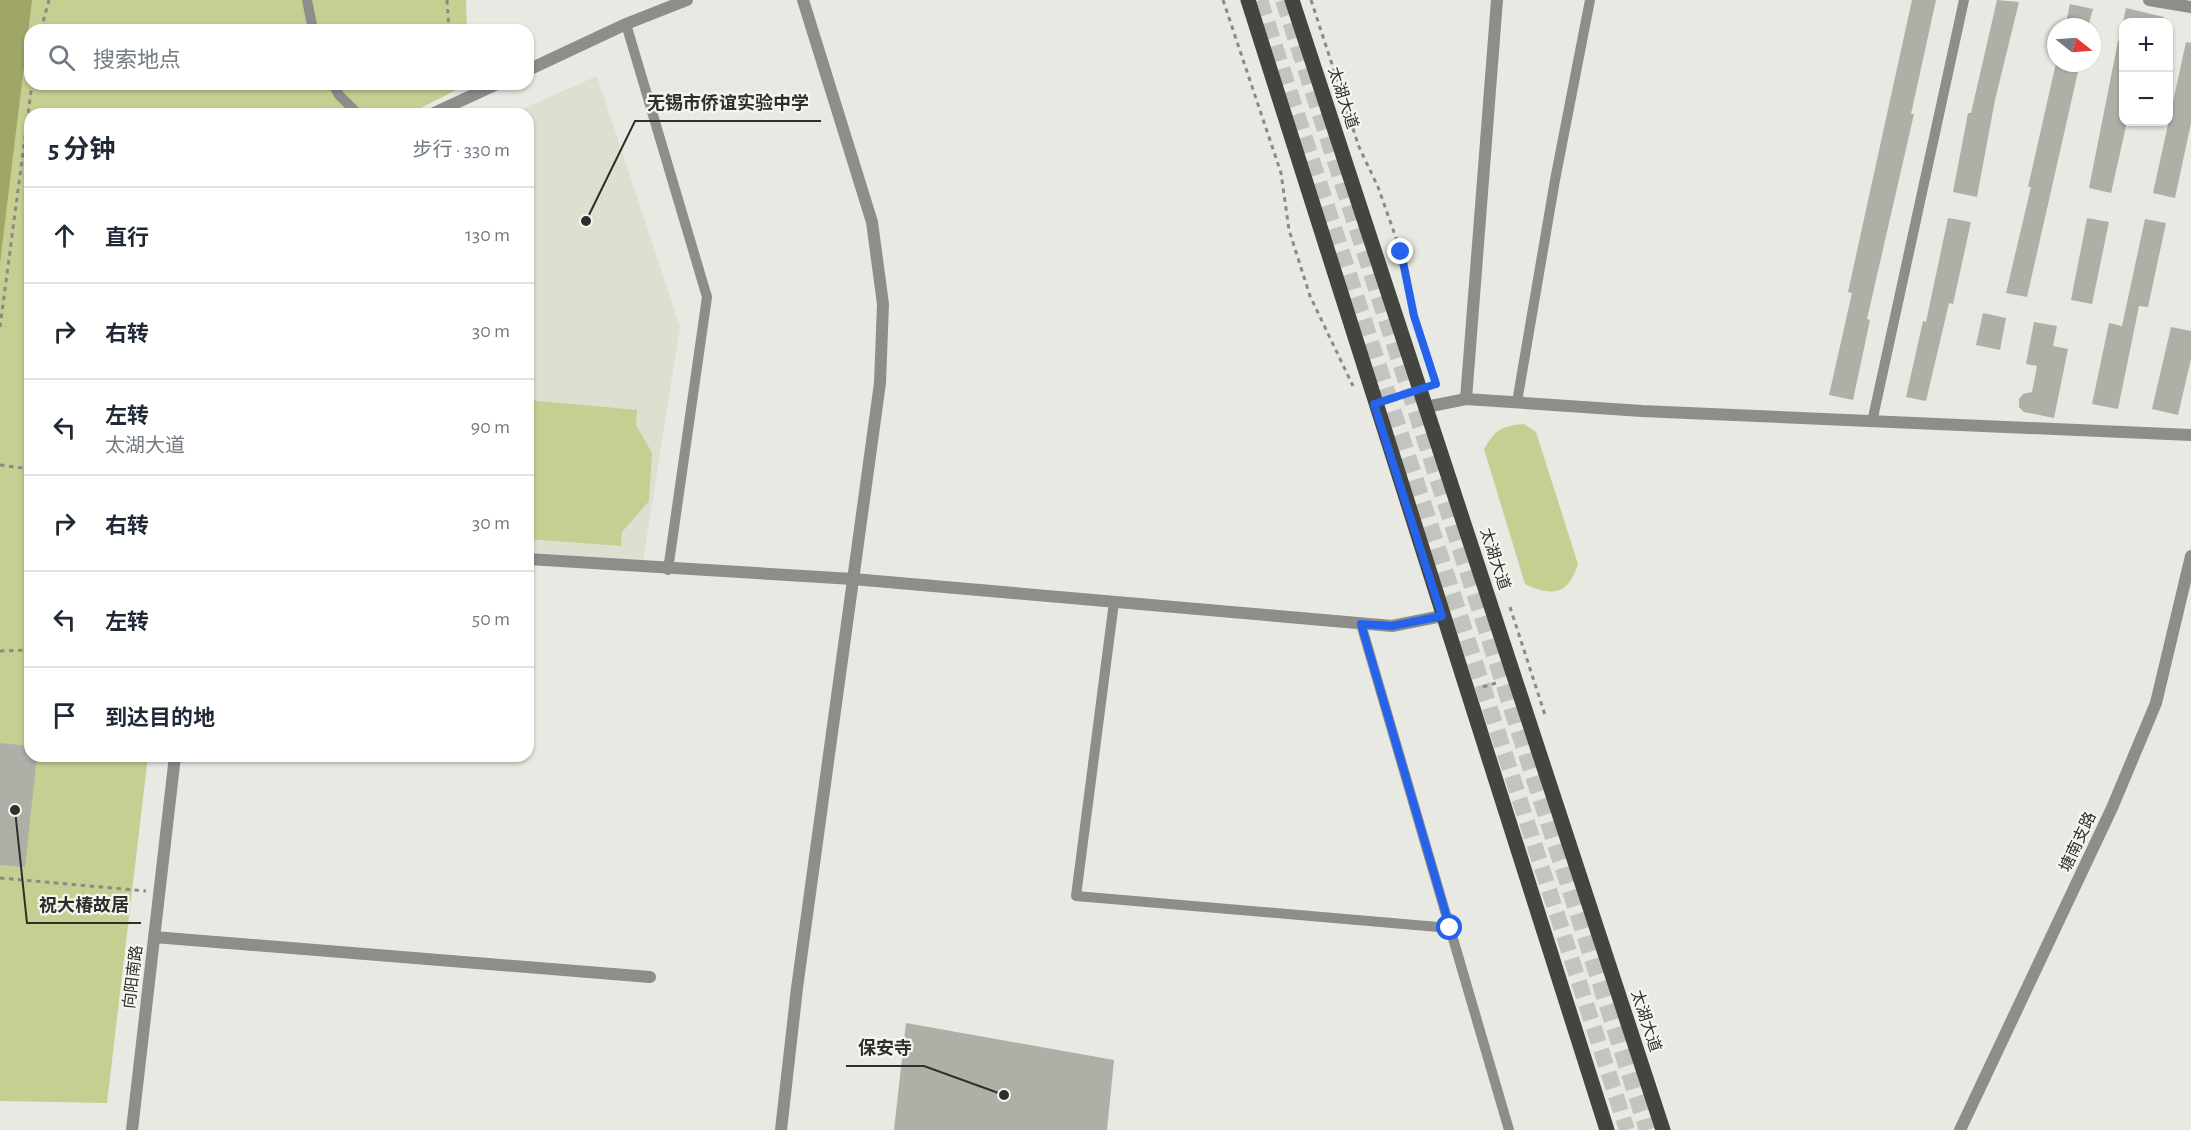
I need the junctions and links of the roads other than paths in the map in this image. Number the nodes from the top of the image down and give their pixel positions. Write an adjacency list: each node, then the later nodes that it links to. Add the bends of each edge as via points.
1 (307, 0): 12 (lane)
2 (687, 0): 10 (street)
3 (803, 0): 27 (street, via 872,222 883,304 880,383)
4 (1248, 0): 29 (main road)
5 (1292, 0): 21 (main road, 太湖大道)
6 (1497, 0): 19 (street)
7 (1590, 0): 20 (lane)
8 (1964, 0): 22 (lane)
9 (2149, 0): 11 (street)
10 (667, 2): 13 (street)
11 (2191, 7)
12 (312, 24)
13 (626, 24): 14 (street); 26 (lane, via 707,297)
14 (534, 67)
15 (337, 90): 17 (lane)
16 (484, 90): 18 (street)
17 (352, 108)
18 (445, 108)
19 (1466, 399): 20 (street); 21 (street)
20 (1517, 402): 22 (street)
21 (1426, 407): 39 (main road, 太湖大道)
22 (1872, 422): 23 (street)
23 (2191, 435)
24 (2191, 556): 40 (street, 塘南支路, via 2156,703 2112,808)
25 (534, 559): 26 (street)
26 (668, 570): 27 (street)
27 (853, 579): 28 (street); 36 (street)
28 (1114, 602): 30 (street); 32 (lane, via 1076,896)
29 (1442, 616): 30 (street, via 1392,626); 38 (main road)
30 (1361, 624): 32 (lane)
31 (174, 762): 33 (street, 向阳南路)
32 (1450, 928): 37 (lane)
33 (154, 938): 34 (street); 35 (street, 向阳南路)
34 (650, 978)
35 (132, 1130)
36 (781, 1130)
37 (1509, 1130)
38 (1606, 1130)
39 (1663, 1130)
40 (1960, 1130)

